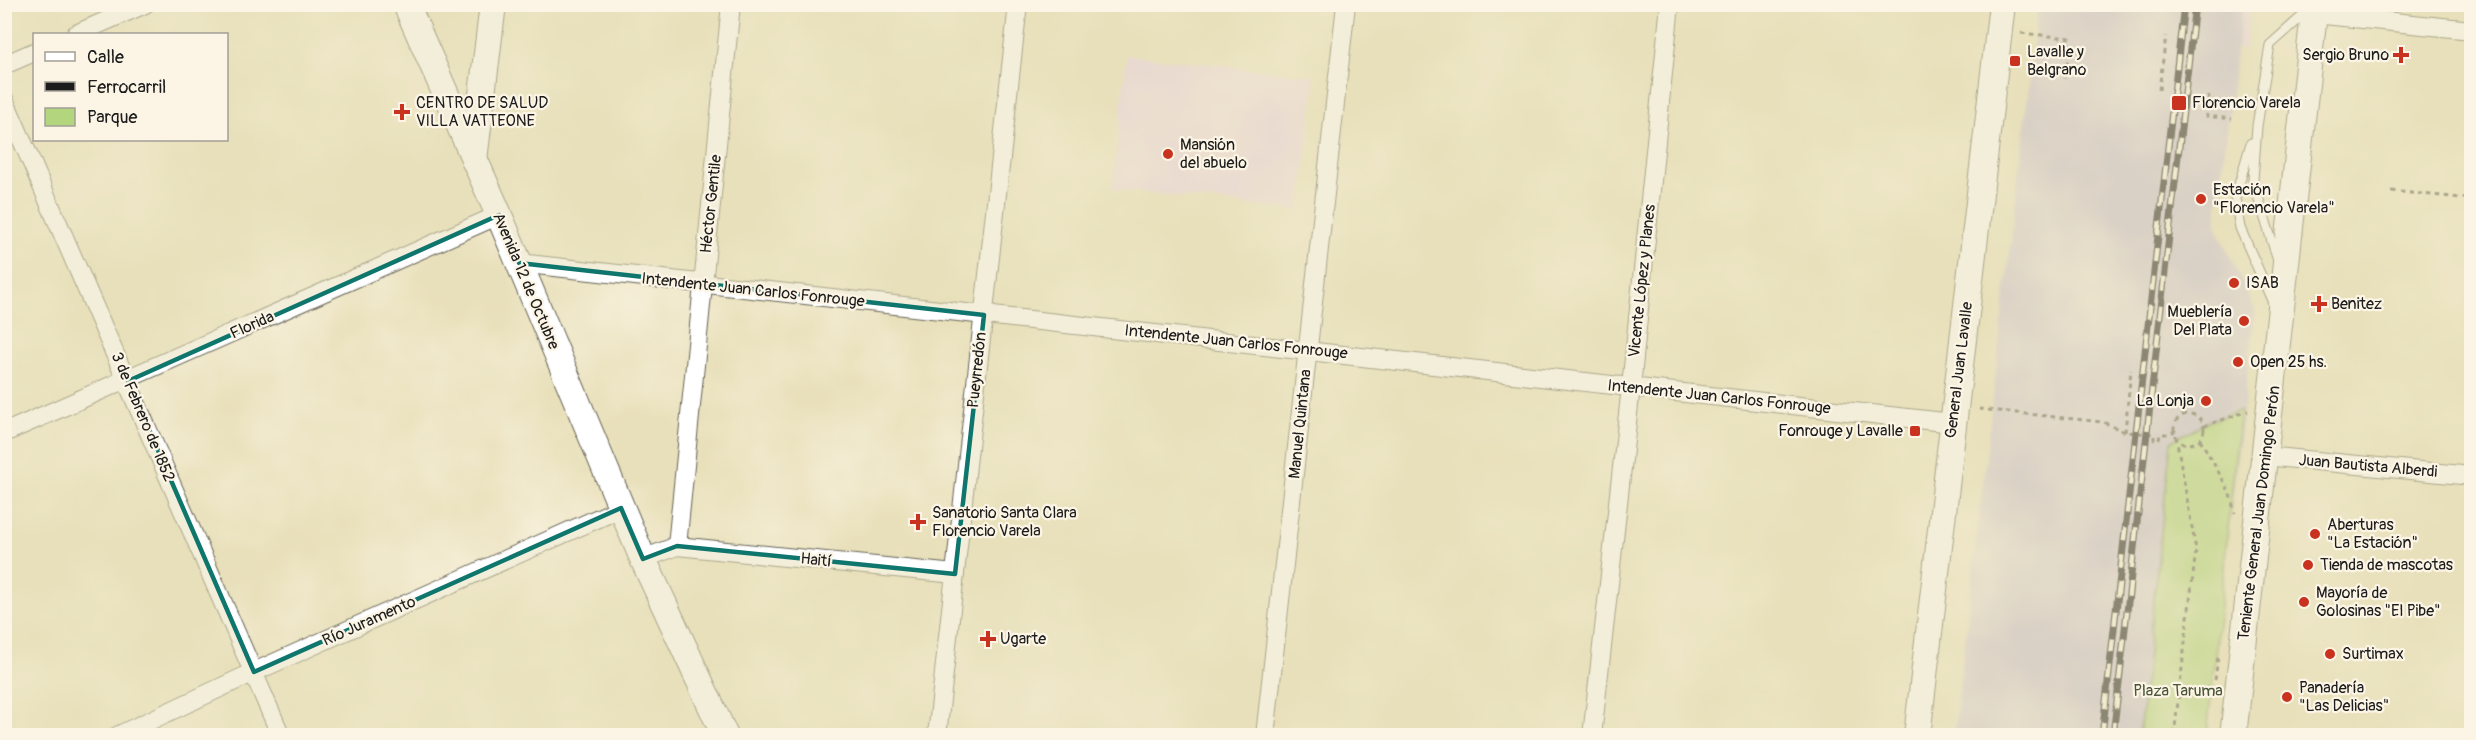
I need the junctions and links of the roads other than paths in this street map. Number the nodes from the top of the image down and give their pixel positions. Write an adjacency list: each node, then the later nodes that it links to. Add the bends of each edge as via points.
1 (145, 4): 11 (street)
2 (406, 4): 16 (main road, Avenida 12 de Octubre)
3 (493, 4): 16 (main road)
4 (731, 4): 20 (street, Héctor Gentile)
5 (1018, 4): 21 (street, Pueyrredón)
6 (1346, 4): 23 (street, Manuel Quintana)
7 (1670, 4): 25 (street, Vicente López y Planes)
8 (2002, 4): 26 (main road, General Juan Lavalle)
9 (2313, 8): 10 (street); 15 (lane, via 2270,45); 19 (main road, Teniente General Juan Domingo Perón)
10 (2472, 30)
11 (78, 33)
12 (33, 52): 13 (street)
13 (4, 65)
14 (4, 99): 24 (street, 3 de Febrero de 1852)
15 (2257, 126): 19 (lane, via 2253,180); 22 (lane, via 2235,198 2240,228)
16 (474, 161): 17 (main road, Avenida 12 de Octubre)
17 (499, 215): 18 (main road, Avenida 12 de Octubre); 24 (street, Florida)
18 (519, 263): 20 (street, Intendente Juan Carlos Fonrouge); 30 (main road, Avenida 12 de Octubre)
19 (2285, 282): 22 (main road, Teniente General Juan Domingo Perón)
20 (703, 284): 21 (street, Intendente Juan Carlos Fonrouge); 31 (street, Héctor Gentile)
21 (984, 315): 23 (street, Intendente Juan Carlos Fonrouge); 33 (street, Pueyrredón)
22 (2281, 321): 28 (main road, Teniente General Juan Domingo Perón)
23 (1308, 350): 25 (street, Intendente Juan Carlos Fonrouge); 39 (street, Manuel Quintana)
24 (128, 381): 27 (street, Florida); 34 (street, 3 de Febrero de 1852)
25 (1631, 387): 26 (street, Intendente Juan Carlos Fonrouge); 40 (street, Vicente López y Planes)
26 (1953, 423): 41 (main road, General Juan Lavalle)
27 (4, 433)
28 (2265, 456): 29 (street, Juan Bautista Alberdi); 42 (main road, Teniente General Juan Domingo Perón)
29 (2472, 476)
30 (621, 508): 32 (main road, Avenida 12 de Octubre); 34 (street, Río Juramento)
31 (677, 546): 32 (street); 33 (street, Haití)
32 (643, 559): 37 (main road, Avenida 12 de Octubre)
33 (955, 574): 38 (street, Pueyrredón)
34 (254, 672): 35 (street, Río Juramento); 36 (street, 3 de Febrero de 1852)
35 (117, 735)
36 (281, 735)
37 (725, 735)
38 (937, 735)
39 (1265, 735)
40 (1592, 735)
41 (1917, 735)
42 (2233, 735)

